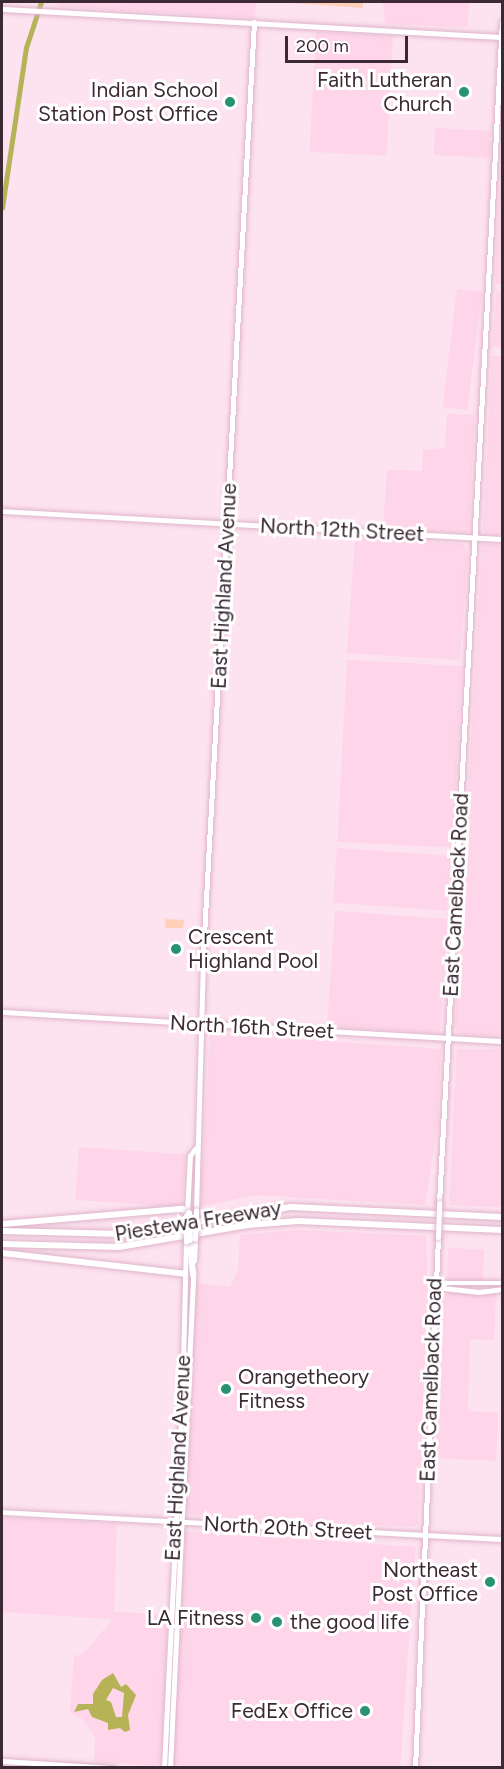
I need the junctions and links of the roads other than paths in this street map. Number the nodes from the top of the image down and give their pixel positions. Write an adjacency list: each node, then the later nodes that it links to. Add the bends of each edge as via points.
1 (2, 9): 2 (main road)
2 (254, 22): 4 (main road); 6 (street, East Highland Avenue)
3 (502, 22): 4 (main road, East Camelback Road)
4 (502, 37): 7 (main road, East Camelback Road)
5 (2, 511): 6 (street, North 12th Street)
6 (227, 524): 7 (street, North 12th Street); 10 (street, East Highland Avenue)
7 (474, 538): 8 (street, North 12th Street); 11 (main road, East Camelback Road)
8 (502, 539)
9 (2, 1012): 10 (street, North 16th Street)
10 (201, 1024): 11 (street, North 16th Street); 13 (street, East Highland Avenue)
11 (449, 1038): 12 (street, North 16th Street); 25 (main road, East Camelback Road, bridge)
12 (502, 1041)
13 (195, 1149): 14 (street, East Highland Avenue); 14 (street, East Highland Avenue, via 190,1156)
14 (190, 1211): 16 (highway); 19 (highway, bridge)
15 (502, 1217): 18 (highway, Piestewa Freeway, via 291,1207 122,1234)
16 (2, 1224)
17 (502, 1230): 20 (highway, Piestewa Freeway, via 298,1221 248,1225 119,1247)
18 (2, 1231)
19 (190, 1240): 22 (street, East Highland Avenue); 23 (highway)
20 (2, 1244)
21 (2, 1253): 22 (highway)
22 (185, 1274): 23 (street); 27 (street, East Highland Avenue)
23 (193, 1275): 27 (street, East Highland Avenue)
24 (502, 1283): 25 (street, via 446,1283)
25 (435, 1287): 26 (street, via 468,1292); 30 (main road, East Camelback Road)
26 (502, 1289)
27 (185, 1405): 29 (street, East Highland Avenue)
28 (2, 1512): 29 (street, North 20th Street)
29 (179, 1523): 30 (street, North 20th Street); 32 (street, East Highland Avenue); 33 (street, East Highland Avenue)
30 (425, 1535): 31 (street, North 20th Street); 38 (main road, East Camelback Road)
31 (502, 1539)
32 (167, 1688): 33 (street); 36 (street, East Highland Avenue)
33 (174, 1688): 37 (street, East Highland Avenue)
34 (2, 1761): 35 (street)
35 (113, 1767)
36 (164, 1767)
37 (170, 1767)
38 (415, 1767)

